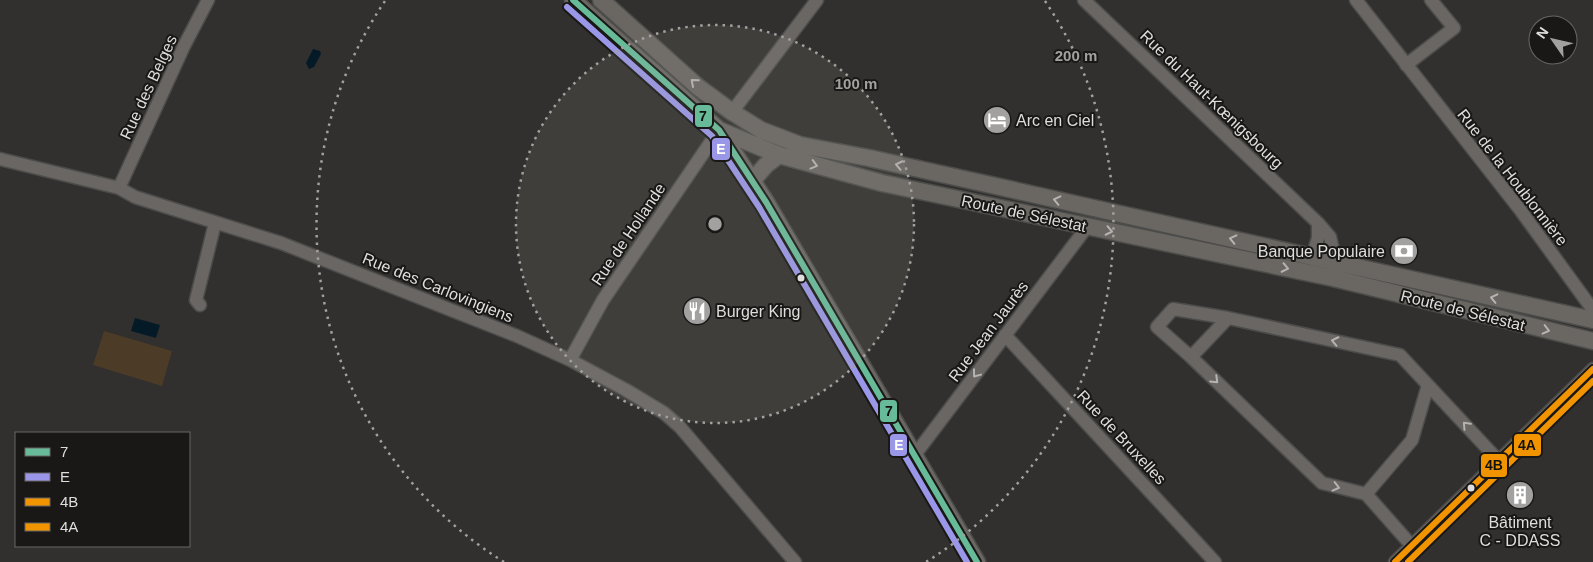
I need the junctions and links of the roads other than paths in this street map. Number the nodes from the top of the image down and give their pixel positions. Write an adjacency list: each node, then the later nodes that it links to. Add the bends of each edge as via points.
1 (208, 0): 14 (street, Rue des Belges)
2 (573, 0): 10 (main road)
3 (601, 0): 9 (main road, Route de Sélestat, one-way to 3, via 698,87)
4 (817, 0): 9 (street)
5 (1084, 0): 16 (street, Rue du Haut-Kœnigsbourg)
6 (1357, 0): 8 (street, Rue de la Houblonnière)
7 (1431, 0): 8 (street, via 1454,28)
8 (1406, 65): 21 (street, Rue de la Houblonnière, via 1521,211)
9 (732, 112): 10 (main road); 18 (main road, Route de Sélestat, one-way to 9, via 800,145 761,130)
10 (719, 130): 11 (main road, Route de Sélestat); 13 (main road); 27 (street, Rue de Hollande, via 603,300)
11 (779, 156): 13 (main road); 17 (main road, Route de Sélestat, one-way to 17, via 882,183)
12 (0, 159): 14 (street, Rue des Carlovingiens)
13 (752, 180): 30 (main road)
14 (119, 188): 15 (street, Rue des Carlovingiens, via 135,197)
15 (215, 223): 20 (street, via 196,300); 27 (street, Rue des Carlovingiens, via 281,243)
16 (1318, 223): 18 (street, via 1318,238); 19 (street, Rue du Haut-Kœnigsbourg, via 1330,237)
17 (1087, 227): 19 (main road, Route de Sélestat, one-way to 19); 24 (street, Rue Jean Jaurès)
18 (1312, 257): 19 (main road, Route de Sélestat)
19 (1335, 270): 23 (main road, Route de Sélestat, one-way to 19); 25 (main road, Route de Sélestat, one-way to 25)
20 (200, 305)
21 (1593, 310)
22 (1228, 318): 26 (street); 26 (street, via 1174,309 1157,327); 29 (street, one-way to 22, via 1400,355)
23 (1593, 320)
24 (1005, 335): 30 (street, Rue Jean Jaurès, one-way to 30); 36 (street, Rue de Bruxelles)
25 (1593, 341)
26 (1191, 357): 32 (street, one-way to 32, via 1322,483)
27 (570, 360): 34 (street, Rue des Carlovingiens, via 664,413 680,427)
28 (1593, 369): 31 (street)
29 (1428, 385): 31 (street, one-way to 29); 32 (street, via 1412,440)
30 (914, 456): 35 (main road)
31 (1499, 461): 33 (street)
32 (1366, 494): 33 (street)
33 (1412, 546): 37 (street)
34 (795, 562)
35 (977, 562)
36 (1215, 562)
37 (1395, 562)

